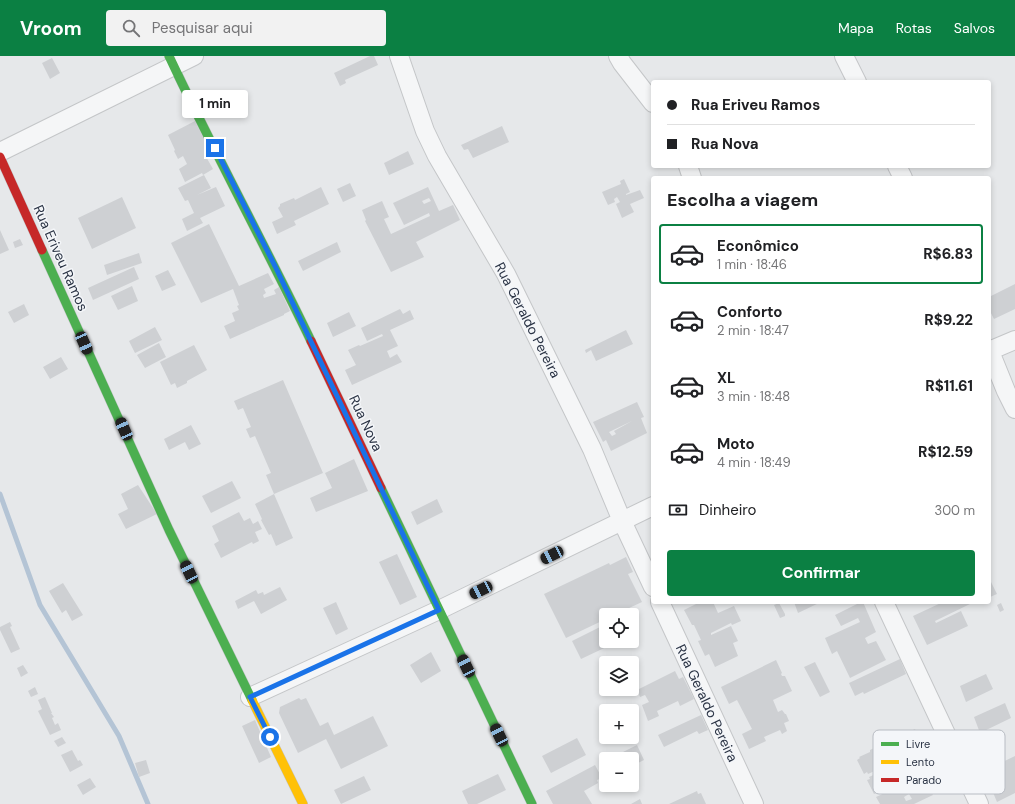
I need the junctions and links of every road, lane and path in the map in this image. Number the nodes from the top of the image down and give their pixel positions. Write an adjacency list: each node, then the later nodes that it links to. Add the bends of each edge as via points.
1 (194, 56): 5 (street)
2 (399, 56): 15 (street, Rua Geraldo Pereira, via 425,131 506,274 592,449)
3 (618, 56): 7 (street)
4 (844, 56): 6 (street)
5 (171, 61): 8 (street); 19 (street, Rua Nova, via 275,266)
6 (856, 80)
7 (651, 100)
8 (0, 152)
9 (0, 157): 20 (street, Rua Eriveu Ramos, via 169,530)
10 (1015, 340): 11 (street)
11 (991, 349)
12 (991, 355): 13 (street)
13 (1015, 409)
14 (651, 507): 15 (street)
15 (622, 521): 16 (street, Rua Geraldo Pereira); 19 (street)
16 (651, 583)
17 (661, 604): 25 (street, Rua Geraldo Pereira)
18 (885, 604): 21 (street)
19 (439, 610): 20 (street); 24 (street, Rua Nova)
20 (250, 697): 23 (street, Rua Eriveu Ramos)
21 (944, 730)
22 (974, 794): 26 (street)
23 (303, 804)
24 (532, 804)
25 (754, 804)
26 (979, 804)

